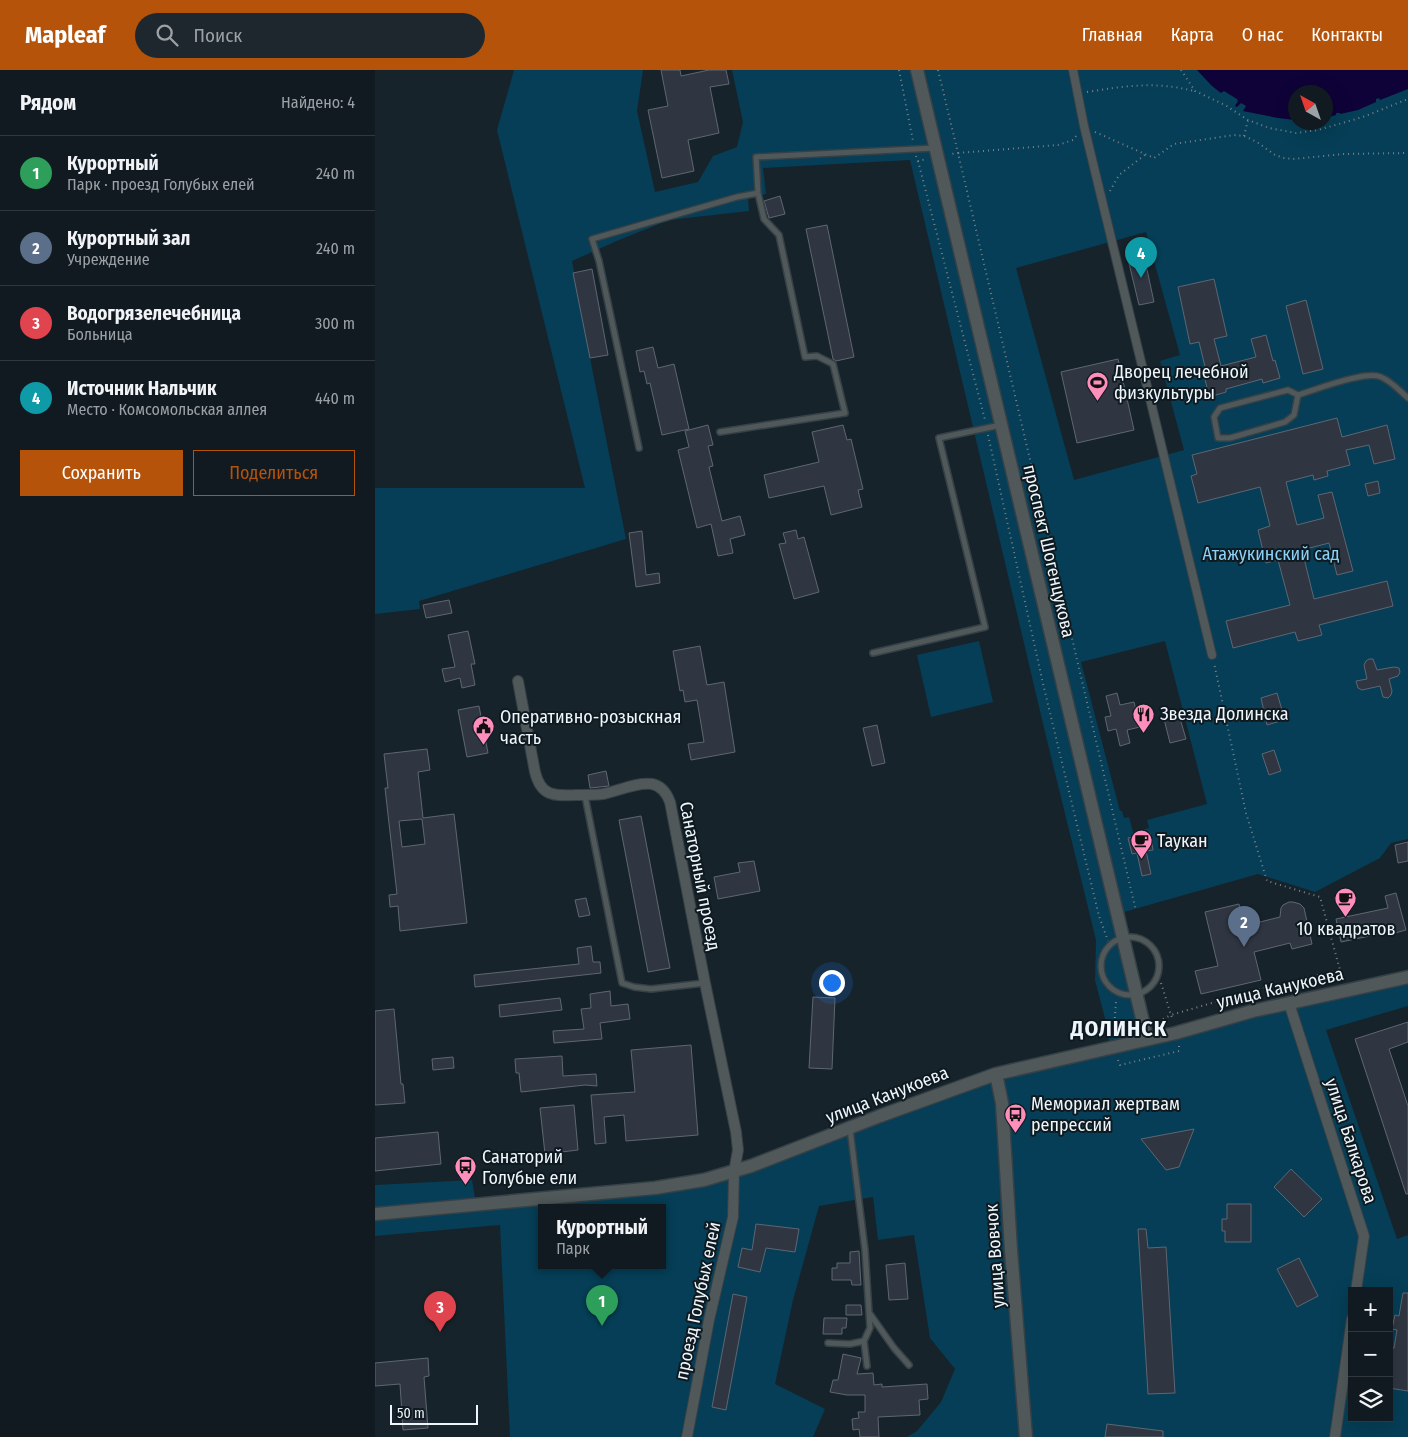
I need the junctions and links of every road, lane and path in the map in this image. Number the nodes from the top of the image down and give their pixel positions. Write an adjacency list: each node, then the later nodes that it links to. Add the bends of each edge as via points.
1 (899, 70): 13 (path)
2 (917, 70): 12 (street, проспект Шогенцукова)
3 (938, 70): 14 (path)
4 (1073, 70): 7 (street)
5 (1181, 70): 6 (path)
6 (1195, 92): 7 (path, via 1139,84); 9 (path, via 1225,104)
7 (1077, 93): 10 (street)
8 (1408, 99): 9 (path, via 1363,117 1296,134)
9 (1248, 120): 11 (path)
10 (1084, 126): 14 (path, via 1073,140 1057,145); 16 (path); 21 (street)
11 (1244, 136): 16 (path, via 1174,144 1154,158); 17 (path, via 1275,155 1293,159 1343,154)
12 (935, 148): 13 (lane); 24 (street, проспект Шогенцукова)
13 (915, 149): 19 (path); 20 (lane, via 756,157)
14 (958, 153): 15 (path); 32 (path)
15 (951, 154)
16 (1145, 154): 21 (path, via 1119,175)
17 (1408, 154)
18 (927, 159): 19 (path)
19 (917, 161): 25 (path)
20 (758, 192): 26 (lane, via 764,219 779,234 805,357 817,356 833,364 845,413); 27 (lane, via 592,239)
21 (1103, 203): 29 (street)
22 (1298, 395): 22 (lane, via 1288,390 1220,408 1214,417 1218,438 1231,438 1285,422 1294,415); 23 (lane, via 1355,377 1379,376)
23 (1408, 398)
24 (1001, 425): 25 (lane); 33 (street, проспект Шогенцукова)
25 (987, 428): 28 (lane, via 939,438 985,628); 34 (path, via 1042,679 1099,916)
26 (720, 432)
27 (639, 448)
28 (873, 652)
29 (1212, 655): 41 (path, via 1247,813 1267,881 1320,897 1340,970 1266,986)
30 (517, 681): 31 (street, Санаторный проезд, via 537,782 553,795)
31 (585, 795): 36 (lane, via 622,983 651,989); 36 (street, Санаторный проезд, via 651,784 667,795)
32 (1136, 911)
33 (1122, 938): 38 (street, проспект Шогенцукова); 38 (lane, via 1105,951 1101,973 1114,991); 38 (lane, via 1133,936 1143,939 1151,945 1160,964 1153,984)
34 (1108, 941)
35 (1408, 977): 40 (street, улица Канукоева)
36 (705, 982): 52 (street, Санаторный проезд, via 739,1150)
37 (1161, 983): 41 (path)
38 (1136, 995): 47 (street, проспект Шогенцукова)
39 (1116, 1002): 45 (path)
40 (1289, 1003): 47 (street, улица Канукоева); 54 (street, улица Балкарова, via 1363,1236)
41 (1171, 1015): 42 (path); 43 (path)
42 (1163, 1019)
43 (1173, 1020)
44 (1123, 1027): 45 (path)
45 (1114, 1028): 46 (path)
46 (1113, 1033)
47 (1147, 1039): 50 (street, улица Канукоева)
48 (1178, 1040): 49 (path, via 1179,1052 1119,1065)
49 (1118, 1060)
50 (995, 1074): 51 (street, улица Канукоева); 62 (street, улица Вовчок, via 1002,1103)
51 (850, 1128): 52 (street, улица Канукоева); 55 (lane)
52 (734, 1172): 53 (street, улица Канукоева, via 655,1188); 61 (street, проезд Голубых елей, via 733,1217)
53 (375, 1214)
54 (1357, 1287)
55 (869, 1312): 57 (lane, via 870,1328); 59 (lane)
56 (1350, 1332): 63 (street)
57 (864, 1342): 58 (lane); 60 (lane)
58 (828, 1343)
59 (909, 1365)
60 (867, 1366)
61 (687, 1437)
62 (1026, 1437)
63 (1335, 1437)

